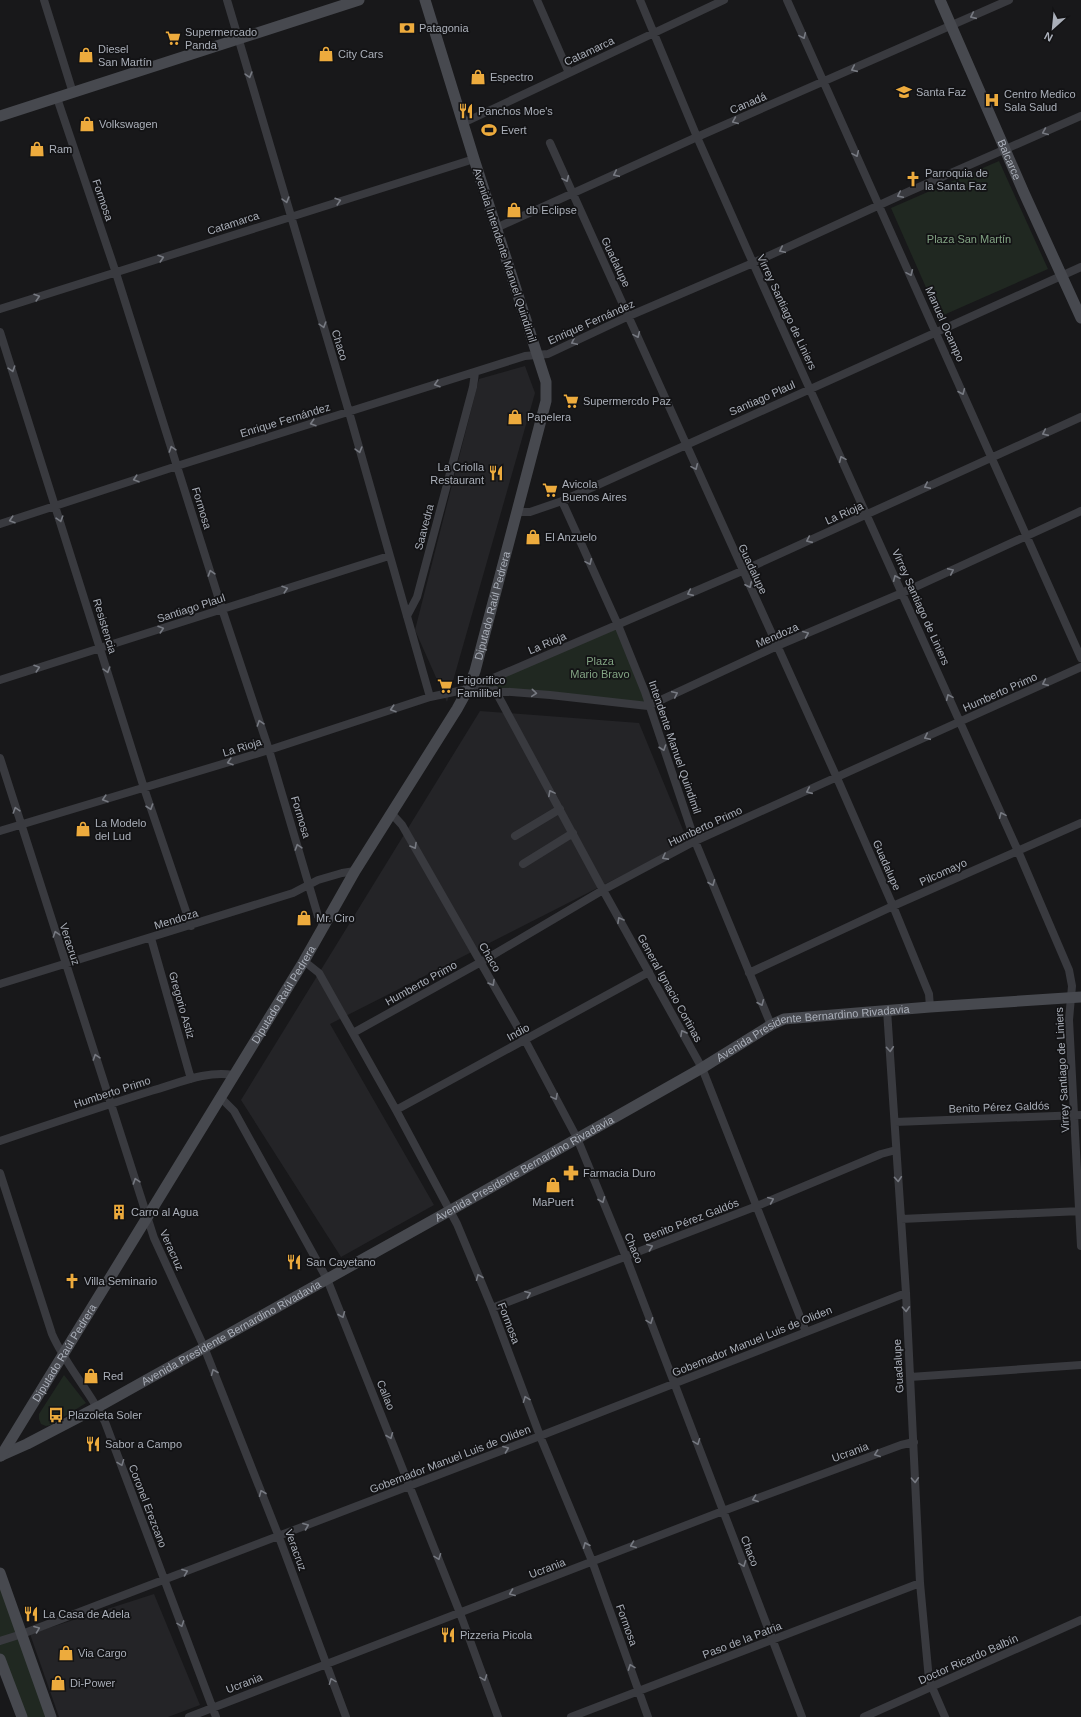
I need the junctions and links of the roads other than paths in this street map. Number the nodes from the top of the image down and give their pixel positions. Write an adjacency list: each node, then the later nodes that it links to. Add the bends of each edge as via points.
1 (44, 0): 16 (street)
2 (227, 0): 13 (street, Chaco)
3 (359, 0): 13 (street)
4 (425, 0): 20 (street, Avenida Intendente Manuel Quindimil)
5 (537, 0): 14 (street)
6 (640, 0): 12 (street, Virrey Santiago de Liniers)
7 (724, 0): 12 (street, Catamarca)
8 (787, 0): 15 (street, Manuel Ocampo, one-way to 15)
9 (940, 0): 11 (street, Balcarce)
10 (1009, 0): 11 (street, Canadá, one-way to 11)
11 (951, 26): 15 (street, Canadá, one-way to 15); 23 (street, Balcarce)
12 (653, 33): 14 (street, Catamarca); 21 (street, Virrey Santiago de Liniers)
13 (238, 38): 16 (street); 27 (street, Chaco, one-way to 27)
14 (569, 73): 20 (street, Catamarca)
15 (824, 82): 21 (street, Canadá, one-way to 21); 26 (street, Manuel Ocampo, one-way to 26)
16 (72, 93): 17 (street)
17 (57, 98): 18 (street); 31 (street, Formosa)
18 (0, 116)
19 (1081, 116): 23 (street, Enrique Fernández, one-way to 23)
20 (463, 122): 24 (street, Avenida Intendente Manuel Quindimil)
21 (697, 137): 25 (street, Canadá, one-way to 25); 29 (street, Virrey Santiago de Liniers)
22 (550, 143): 25 (street, Guadalupe, one-way to 25)
23 (1005, 149): 26 (street, Enrique Fernández, one-way to 26); 32 (street, Balcarce)
24 (474, 159): 27 (street, Catamarca, one-way to 24); 28 (street, Avenida Intendente Manuel Quindimil)
25 (573, 194): 28 (street, Canadá); 34 (street, Guadalupe)
26 (879, 206): 29 (street, Enrique Fernández, one-way to 29); 37 (street, Manuel Ocampo, one-way to 37)
27 (290, 216): 31 (street, Catamarca, one-way to 27); 41 (street, Chaco, one-way to 41)
28 (496, 228): 38 (street, Avenida Intendente Manuel Quindimil)
29 (753, 263): 34 (street, Enrique Fernández); 40 (street, Virrey Santiago de Liniers)
30 (1081, 268): 32 (street, Santiago Plaul)
31 (116, 273): 33 (street, Catamarca, one-way to 31); 45 (street, Formosa, one-way to 31)
32 (1062, 276): 35 (street, Balcarce); 37 (street, Santiago Plaul)
33 (0, 309)
34 (629, 316): 38 (street, Enrique Fernández, one-way to 38, via 548,354); 43 (street, Guadalupe, one-way to 43)
35 (1081, 318)
36 (0, 332): 47 (street, Resistencia, one-way to 47)
37 (937, 332): 40 (street, Santiago Plaul); 44 (street, Manuel Ocampo, one-way to 44)
38 (537, 355): 39 (street, Enrique Fernández, via 525,356); 49 (street, Avenida Intendente Manuel Quindimil, via 546,382 546,401)
39 (475, 373): 41 (street, Enrique Fernández, one-way to 41); 57 (street, Saavedra, via 417,597)
40 (810, 389): 43 (street, Santiago Plaul); 50 (street, Virrey Santiago de Liniers, one-way to 40)
41 (349, 412): 45 (street, Enrique Fernández, one-way to 45); 53 (street, Chaco, one-way to 53)
42 (1081, 417): 44 (street, La Rioja, one-way to 44)
43 (685, 445): 46 (street, Santiago Plaul); 54 (street, Guadalupe, one-way to 54)
44 (990, 457): 50 (street, La Rioja, one-way to 50); 52 (street, Manuel Ocampo)
45 (177, 466): 47 (street, Enrique Fernández, one-way to 47); 56 (street, Formosa, one-way to 45)
46 (562, 501): 49 (street, Santiago Plaul, via 530,512); 58 (street, Intendente Manuel Quindimil, one-way to 58)
47 (56, 506): 51 (street, Enrique Fernández, one-way to 51); 60 (street, Resistencia, one-way to 60)
48 (1081, 511): 52 (street, Mendoza)
49 (516, 512): 64 (street, Diputado Raúl Pedrera, via 475,671)
50 (867, 514): 54 (street, La Rioja, one-way to 54); 55 (street, Virrey Santiago de Liniers, one-way to 50)
51 (0, 524)
52 (1026, 536): 55 (street, Mendoza, one-way to 52); 61 (street, Manuel Ocampo)
53 (389, 556): 56 (street, Santiago Plaul, one-way to 53); 57 (street, Chaco)
54 (742, 571): 58 (street, La Rioja, one-way to 58); 59 (street, Guadalupe, one-way to 59)
55 (902, 593): 59 (street, Mendoza, one-way to 55); 68 (street, Virrey Santiago de Liniers, one-way to 55)
56 (222, 609): 60 (street, Santiago Plaul, one-way to 56); 69 (street, Formosa, one-way to 56)
57 (407, 616): 66 (street, Chaco)
58 (618, 625): 64 (street, La Rioja); 67 (street, Intendente Manuel Quindimil, via 645,692)
59 (777, 646): 67 (street, Mendoza, one-way to 59); 71 (street, Guadalupe)
60 (100, 648): 63 (street, Santiago Plaul, one-way to 60); 72 (street, Resistencia, one-way to 72)
61 (1081, 658)
62 (1081, 667): 68 (street, Humberto Primo, one-way to 68)
63 (0, 680)
64 (468, 689): 65 (street); 66 (street, La Rioja); 74 (street, Diputado Raúl Pedrera)
65 (496, 690): 67 (street, one-way to 67); 73 (street, General Ignacio Cortinas, one-way to 65)
66 (430, 697): 69 (street, La Rioja, one-way to 69)
67 (648, 706): 80 (street, Intendente Manuel Quindimil, one-way to 80)
68 (960, 722): 71 (street, Humberto Primo, one-way to 71); 81 (street, Virrey Santiago de Liniers, one-way to 68)
69 (269, 750): 72 (street, La Rioja, one-way to 72); 84 (street, Formosa, one-way to 69)
70 (0, 758): 76 (street, Veracruz, one-way to 70)
71 (837, 778): 80 (street, Humberto Primo, one-way to 80); 86 (street, Guadalupe)
72 (144, 788): 76 (street, La Rioja, one-way to 76); 87 (street, Resistencia, one-way to 87)
73 (560, 809): 78 (street, General Ignacio Cortinas); 79 (street)
74 (392, 814): 83 (street, Diputado Raúl Pedrera); 91 (street, Chaco, one-way to 91, via 402,825)
75 (1081, 823): 81 (street, Pilcomayo)
76 (21, 825): 77 (street, La Rioja); 92 (street, Veracruz, one-way to 76)
77 (0, 831)
78 (573, 833): 82 (street); 85 (street, General Ignacio Cortinas)
79 (515, 836)
80 (696, 841): 85 (street, Humberto Primo, one-way to 85); 94 (street, Intendente Manuel Quindimil, one-way to 94)
81 (1018, 851): 86 (street, Pilcomayo); 96 (street, Virrey Santiago de Liniers, via 1069,970)
82 (523, 864)
83 (356, 871): 84 (street, Mendoza); 88 (street, Diputado Raúl Pedrera)
84 (309, 884): 87 (street, Mendoza, via 294,893); 88 (street, Formosa, via 318,916)
85 (604, 890): 91 (street, Humberto Primo); 93 (street, General Ignacio Cortinas, one-way to 85)
86 (893, 906): 94 (street, Pilcomayo); 97 (street, Guadalupe, via 929,994)
87 (191, 926): 89 (street, Mendoza)
88 (324, 926): 90 (street, Diputado Raúl Pedrera)
89 (151, 938): 92 (street, Mendoza); 104 (street, Gregorio Astiz)
90 (304, 961): 100 (street, Formosa, via 319,973); 103 (street, Diputado Raúl Pedrera)
91 (481, 962): 100 (street, Humberto Primo); 101 (street, Chaco, one-way to 101)
92 (65, 963): 95 (street, Mendoza); 106 (street, Veracruz, one-way to 92)
93 (649, 972): 101 (street, Indio); 102 (street, General Ignacio Cortinas, one-way to 93)
94 (749, 973): 99 (street, Intendente Manuel Quindimil, one-way to 99)
95 (0, 984)
96 (1076, 998): 97 (street, Avenida Presidente Bernardino Rivadavia); 108 (street, Virrey Santiago de Liniers, via 1068,1020)
97 (930, 1007): 98 (street, Avenida Presidente Bernardino Rivadavia)
98 (887, 1010): 99 (street, Avenida Presidente Bernardino Rivadavia, via 792,1017); 109 (street, Guadalupe, one-way to 109)
99 (771, 1025): 102 (street, Avenida Presidente Bernardino Rivadavia)
100 (353, 1033): 107 (street, Formosa)
101 (525, 1040): 107 (street, Indio); 110 (street, Chaco, one-way to 110)
102 (702, 1068): 110 (street, Avenida Presidente Bernardino Rivadavia); 114 (street, General Ignacio Cortinas)
103 (233, 1075): 104 (street, Humberto Primo, via 215,1073); 105 (street, Diputado Raúl Pedrera)
104 (191, 1079): 106 (street, Humberto Primo)
105 (220, 1097): 117 (street, Diputado Raúl Pedrera); 121 (street, Callao, via 234,1111)
106 (111, 1104): 111 (street, Humberto Primo); 117 (street, Veracruz, one-way to 106)
107 (396, 1110): 115 (street, Formosa)
108 (1078, 1115): 109 (street, Benito Pérez Galdós); 116 (street, Virrey Santiago de Liniers)
109 (895, 1122): 112 (street, Guadalupe)
110 (577, 1138): 115 (street, Avenida Presidente Bernardino Rivadavia); 120 (street, Chaco, one-way to 120)
111 (0, 1141)
112 (896, 1150): 114 (street, Benito Pérez Galdós, one-way to 112); 118 (street, Guadalupe, one-way to 118)
113 (0, 1173): 126 (street, Coronel Erezcano, via 52,1334)
114 (757, 1206): 120 (street, Benito Pérez Galdós, one-way to 114); 124 (street, General Ignacio Cortinas)
115 (451, 1210): 121 (street, Avenida Presidente Bernardino Rivadavia); 123 (street, Formosa, one-way to 115)
116 (1080, 1211): 118 (street); 119 (street, Virrey Santiago de Liniers)
117 (147, 1218): 125 (street, Veracruz); 126 (street, Diputado Raúl Pedrera)
118 (901, 1219): 122 (street, Guadalupe)
119 (1081, 1246)
120 (626, 1257): 123 (street, Benito Pérez Galdós, one-way to 120); 129 (street, Chaco, one-way to 129)
121 (328, 1279): 125 (street, Avenida Presidente Bernardino Rivadavia); 134 (street, Callao, one-way to 134)
122 (906, 1292): 124 (street, Gobernador Manuel Luis de Oliden); 128 (street, Guadalupe, one-way to 128)
123 (492, 1308): 131 (street, Formosa, one-way to 123)
124 (806, 1332): 129 (street, Gobernador Manuel Luis de Oliden)
125 (204, 1347): 130 (street, Avenida Presidente Bernardino Rivadavia); 136 (street, Veracruz, one-way to 125)
126 (63, 1356): 130 (street, Coronel Erezcano); 133 (street, Diputado Raúl Pedrera)
127 (1081, 1365): 128 (street)
128 (910, 1377): 132 (street, Guadalupe)
129 (674, 1384): 131 (street, Gobernador Manuel Luis de Oliden); 135 (street, Chaco, one-way to 135)
130 (98, 1406): 133 (street, Avenida Presidente Bernardino Rivadavia); 139 (street, Coronel Erezcano, one-way to 139)
131 (540, 1436): 134 (street, Gobernador Manuel Luis de Oliden, one-way to 131); 137 (street, Formosa, one-way to 131)
132 (914, 1442): 135 (street, Ucrania, one-way to 135); 140 (street, Guadalupe, one-way to 140)
133 (0, 1456)
134 (410, 1485): 136 (street, Gobernador Manuel Luis de Oliden, one-way to 134); 141 (street, Callao, one-way to 141)
135 (723, 1511): 137 (street, Ucrania, one-way to 137); 144 (street, Chaco, one-way to 144)
136 (279, 1537): 139 (street, Gobernador Manuel Luis de Oliden, one-way to 136); 147 (street, Veracruz)
137 (592, 1561): 141 (street, Ucrania, one-way to 141); 149 (street, Formosa, one-way to 137)
138 (0, 1573): 143 (street)
139 (165, 1580): 143 (street, Gobernador Manuel Luis de Oliden, one-way to 139); 150 (street, Coronel Erezcano, one-way to 150)
140 (920, 1583): 144 (street, Paso de la Patria); 148 (street, Guadalupe, via 928,1674)
141 (460, 1613): 147 (street, Ucrania); 156 (street, Callao, one-way to 156)
142 (1081, 1620): 148 (street, Doctor Ricardo Balbín)
143 (22, 1634): 145 (street, Gobernador Manuel Luis de Oliden); 152 (street)
144 (772, 1640): 149 (street, Paso de la Patria); 159 (street, Chaco)
145 (0, 1641)
146 (0, 1659): 151 (street)
147 (325, 1663): 150 (street, Ucrania); 155 (street, Veracruz, one-way to 147)
148 (932, 1688): 160 (street, Doctor Ricardo Balbín); 161 (street, Guadalupe)
149 (640, 1692): 157 (street, Paso de la Patria); 158 (street, Formosa)
150 (212, 1708): 153 (street, Ucrania); 154 (street, Coronel Erezcano)
151 (22, 1717)
152 (51, 1717)
153 (189, 1717)
154 (216, 1717)
155 (346, 1717)
156 (498, 1717)
157 (571, 1717)
158 (648, 1717)
159 (802, 1717)
160 (864, 1717)
161 (945, 1717)

